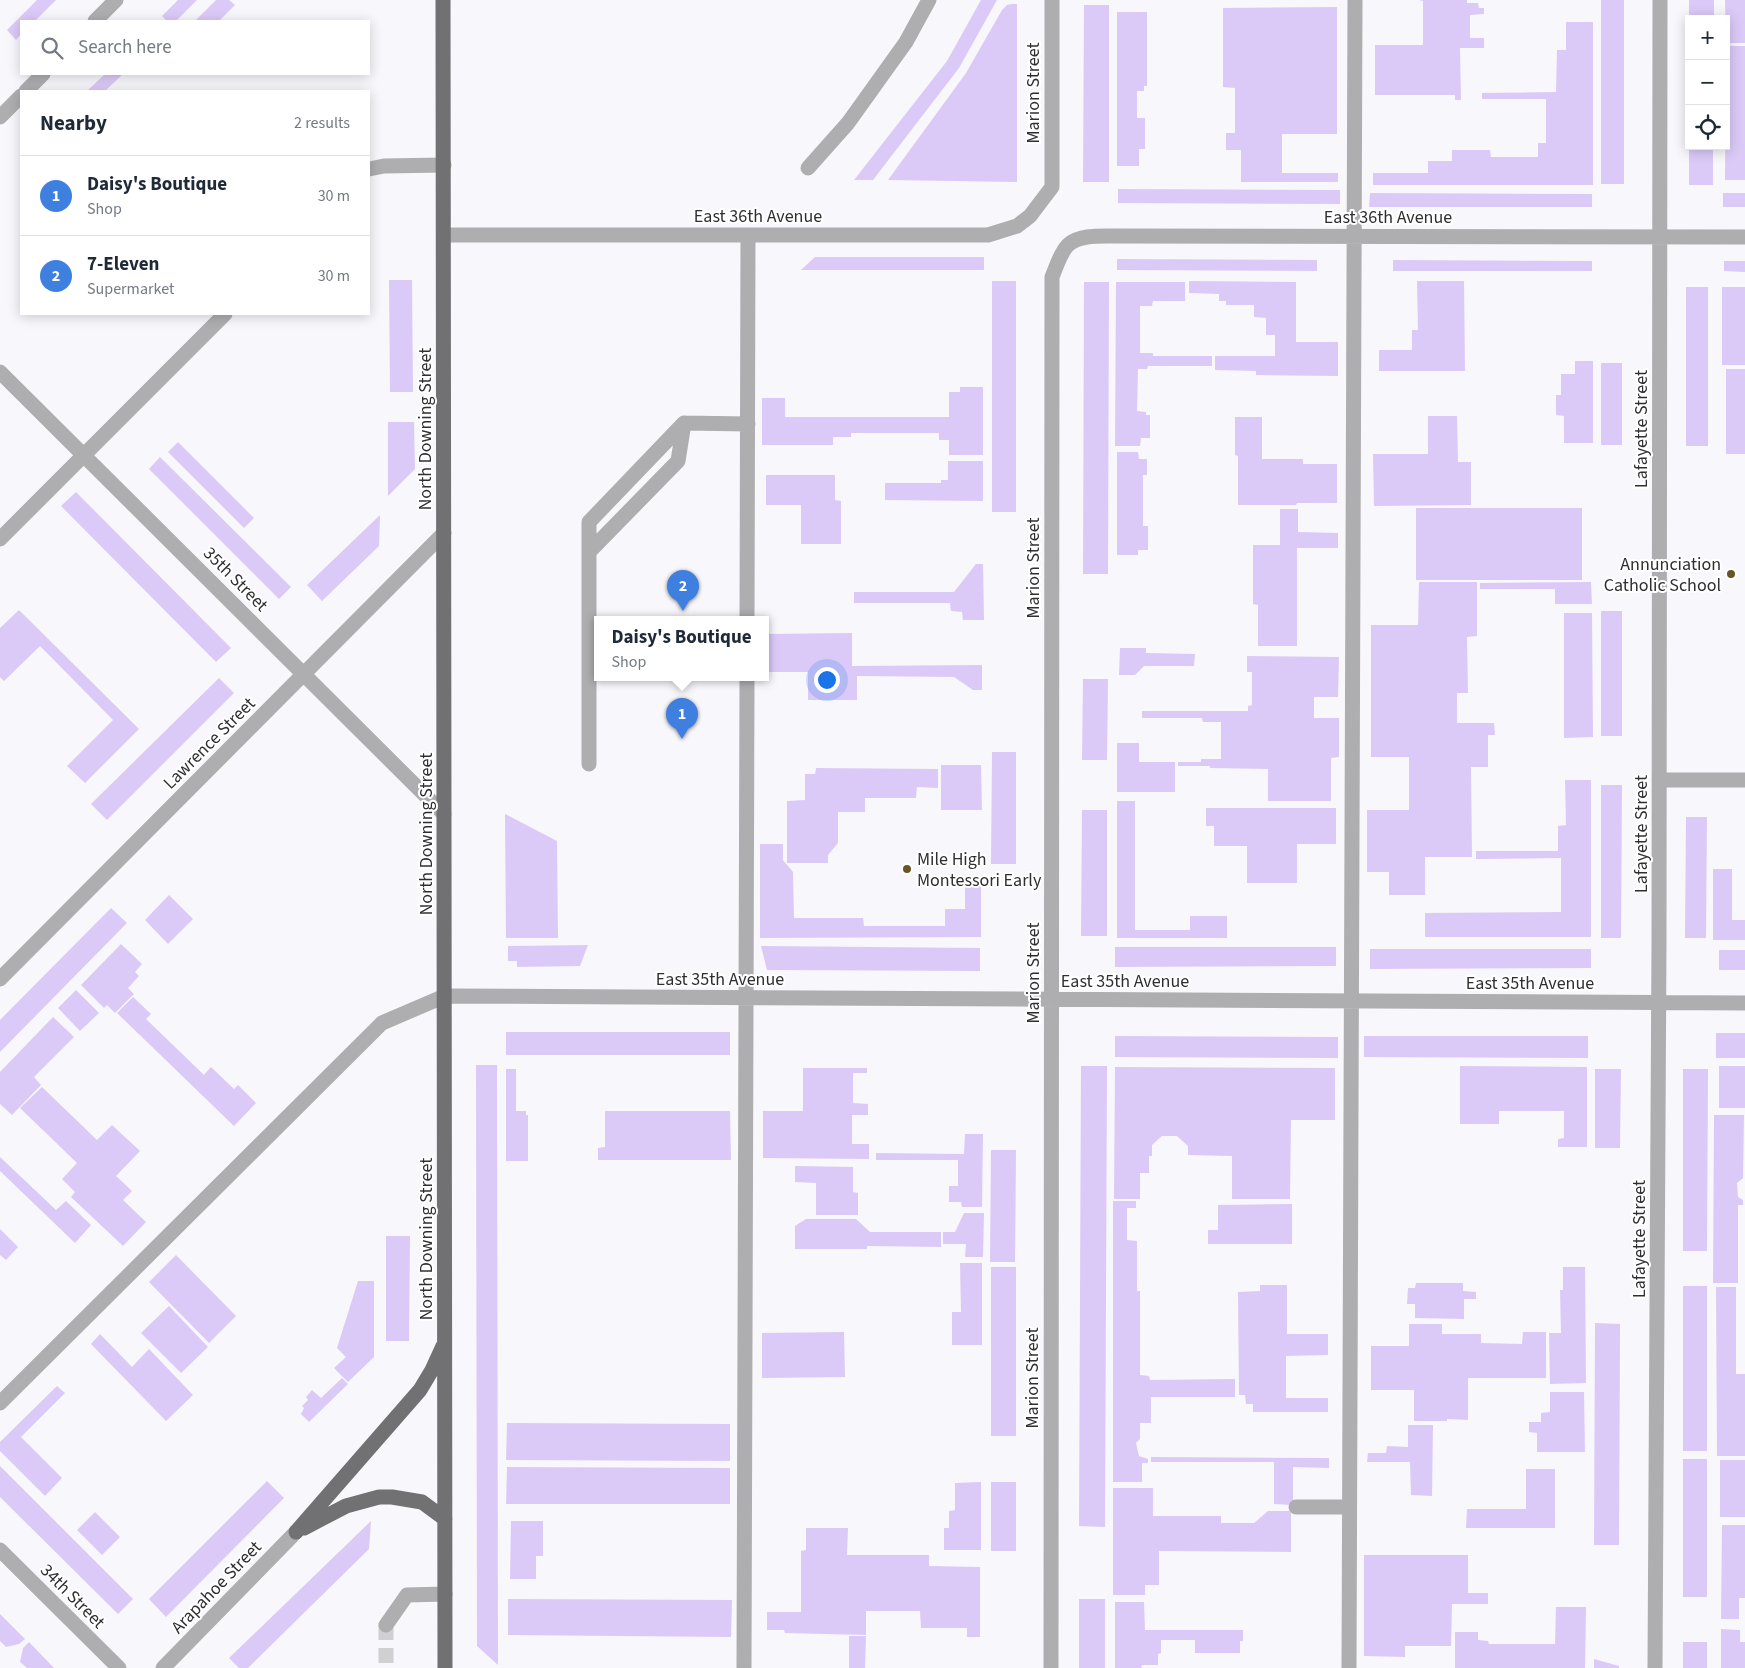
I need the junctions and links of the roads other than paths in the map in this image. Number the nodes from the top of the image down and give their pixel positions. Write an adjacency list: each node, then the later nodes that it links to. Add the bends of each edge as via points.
1 (116, 0): 7 (street)
2 (443, 0): 12 (main road, North Downing Street)
3 (929, 0): 13 (street, via 906,42 848,123)
4 (1052, 0): 15 (street, Marion Street)
5 (1355, 0): 18 (street)
6 (1660, 0): 19 (street, Lafayette Street)
7 (96, 20)
8 (42, 75): 9 (street)
9 (27, 90)
10 (20, 97): 11 (street)
11 (0, 117)
12 (444, 165): 14 (street); 16 (main road, North Downing Street)
13 (808, 168)
14 (370, 169)
15 (1052, 187): 17 (street, East 36th Avenue, via 1030,216 1017,226 988,235)
16 (444, 234): 17 (street, East 36th Avenue); 27 (main road, North Downing Street)
17 (748, 235): 25 (street)
18 (1354, 236): 19 (street, East 36th Avenue); 21 (street, East 36th Avenue, via 1091,236 1068,245); 41 (street)
19 (1660, 236): 20 (street, East 36th Avenue); 34 (street, Lafayette Street)
20 (1745, 237)
21 (1052, 277): 40 (street, Marion Street)
22 (224, 315): 26 (street)
23 (0, 372): 26 (street, 35th Street)
24 (684, 423): 25 (street); 29 (street, via 678,461); 29 (street, via 589,522)
25 (748, 424): 30 (street)
26 (84, 455): 28 (street); 31 (street, 35th Street)
27 (444, 533): 31 (street, Lawrence Street); 36 (main road, North Downing Street)
28 (0, 539)
29 (589, 552): 33 (street)
30 (747, 616)
31 (304, 674): 36 (street, 35th Street); 37 (street, Lawrence Street)
32 (747, 681): 39 (street)
33 (589, 764)
34 (1659, 780): 35 (street); 42 (street, Lafayette Street)
35 (1745, 780)
36 (444, 814): 38 (main road, North Downing Street)
37 (0, 979)
38 (445, 996): 39 (street, East 35th Avenue); 44 (main road, North Downing Street); 45 (street, via 382,1023)
39 (746, 998): 40 (street, East 35th Avenue); 56 (street)
40 (1052, 999): 41 (street, East 35th Avenue); 57 (street, Marion Street)
41 (1351, 1000): 42 (street, East 35th Avenue); 47 (street)
42 (1659, 1002): 43 (street, East 35th Avenue); 59 (street, Lafayette Street)
43 (1745, 1003)
44 (445, 1341): 48 (main road, North Downing Street); 49 (main road, via 420,1390)
45 (0, 1403)
46 (1296, 1507): 47 (street)
47 (1349, 1507): 58 (street)
48 (445, 1519): 49 (main road, via 422,1502 379,1497 346,1506); 51 (main road, North Downing Street)
49 (296, 1532): 54 (street, Arapahoe Street)
50 (0, 1550): 53 (street, 34th Street)
51 (445, 1594): 52 (street, via 407,1595); 55 (main road, North Downing Street)
52 (386, 1625)
53 (119, 1668)
54 (163, 1668)
55 (445, 1668)
56 (744, 1668)
57 (1050, 1668)
58 (1349, 1668)
59 (1655, 1668)

